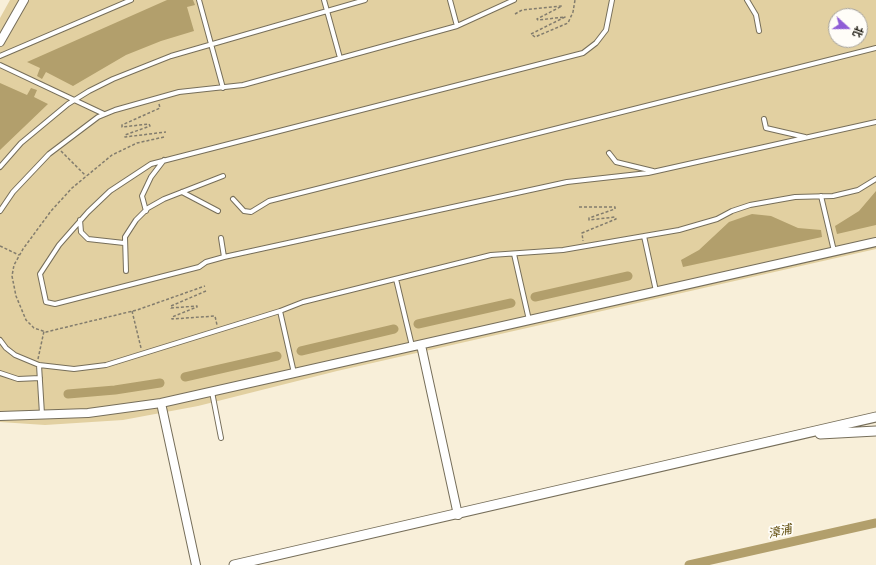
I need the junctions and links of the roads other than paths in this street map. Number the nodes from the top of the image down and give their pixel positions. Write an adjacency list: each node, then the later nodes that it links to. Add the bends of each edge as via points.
1 (24, 0): 13 (street)
2 (131, 0): 16 (lane)
3 (199, 0): 14 (lane)
4 (324, 0): 10 (lane)
5 (365, 0): 10 (lane)
6 (450, 0): 11 (lane)
7 (514, 0): 11 (lane)
8 (612, 0): 26 (lane, via 609,22 604,34 583,53)
9 (747, 0): 12 (lane, via 756,15)
10 (327, 11): 14 (lane); 17 (lane)
11 (457, 26): 17 (lane)
12 (759, 31)
13 (0, 42)
14 (211, 44): 19 (lane); 20 (lane, via 139,68)
15 (876, 48): 33 (lane, via 269,201 251,212 244,211)
16 (0, 56)
17 (340, 58): 19 (lane, via 243,85)
18 (0, 65): 20 (lane)
19 (223, 88): 21 (lane, via 179,92)
20 (74, 100): 21 (lane); 27 (lane, via 21,143)
21 (104, 114): 34 (lane, via 56,147 28,174)
22 (764, 119): 24 (lane, via 766,128)
23 (876, 122): 24 (lane)
24 (808, 137): 28 (lane)
25 (609, 154): 28 (lane, via 616,162)
26 (164, 160): 35 (lane, via 151,177 142,196); 37 (lane, via 151,164 110,191)
27 (0, 167)
28 (655, 171): 44 (lane, via 567,182)
29 (223, 176): 31 (lane)
30 (876, 180): 32 (lane, via 858,190)
31 (182, 192): 35 (lane, via 156,203); 36 (lane)
32 (821, 196): 38 (lane, via 750,204 702,224); 42 (lane)
33 (233, 199)
34 (0, 211)
35 (146, 211): 41 (lane, via 130,227)
36 (218, 211)
37 (80, 220): 41 (lane, via 81,232 88,239); 44 (lane, via 40,274 46,300 50,304 199,266)
38 (644, 236): 43 (lane); 47 (lane)
39 (221, 238): 44 (lane)
40 (876, 242): 42 (street)
41 (124, 243): 45 (lane)
42 (834, 251): 47 (street)
43 (514, 254): 46 (lane, via 491,255); 49 (lane)
44 (224, 257)
45 (126, 271)
46 (396, 279): 48 (lane, via 303,302); 52 (lane)
47 (656, 291): 49 (street)
48 (280, 311): 53 (lane, via 106,366 74,369); 55 (lane)
49 (529, 320): 51 (street)
50 (0, 340): 53 (lane, via 15,355)
51 (421, 345): 52 (street); 65 (street)
52 (412, 347): 55 (street)
53 (39, 365): 56 (lane)
54 (0, 372): 56 (lane, via 18,379)
55 (294, 373): 57 (street)
56 (40, 378): 60 (lane)
57 (212, 392): 58 (street); 64 (lane)
58 (161, 403): 60 (street, via 98,412); 66 (street)
59 (0, 416): 60 (street)
60 (42, 416)
61 (876, 417): 63 (street)
62 (876, 431): 63 (street)
63 (792, 436): 65 (street)
64 (221, 438)
65 (458, 515): 67 (street)
66 (196, 565)
67 (234, 565)

